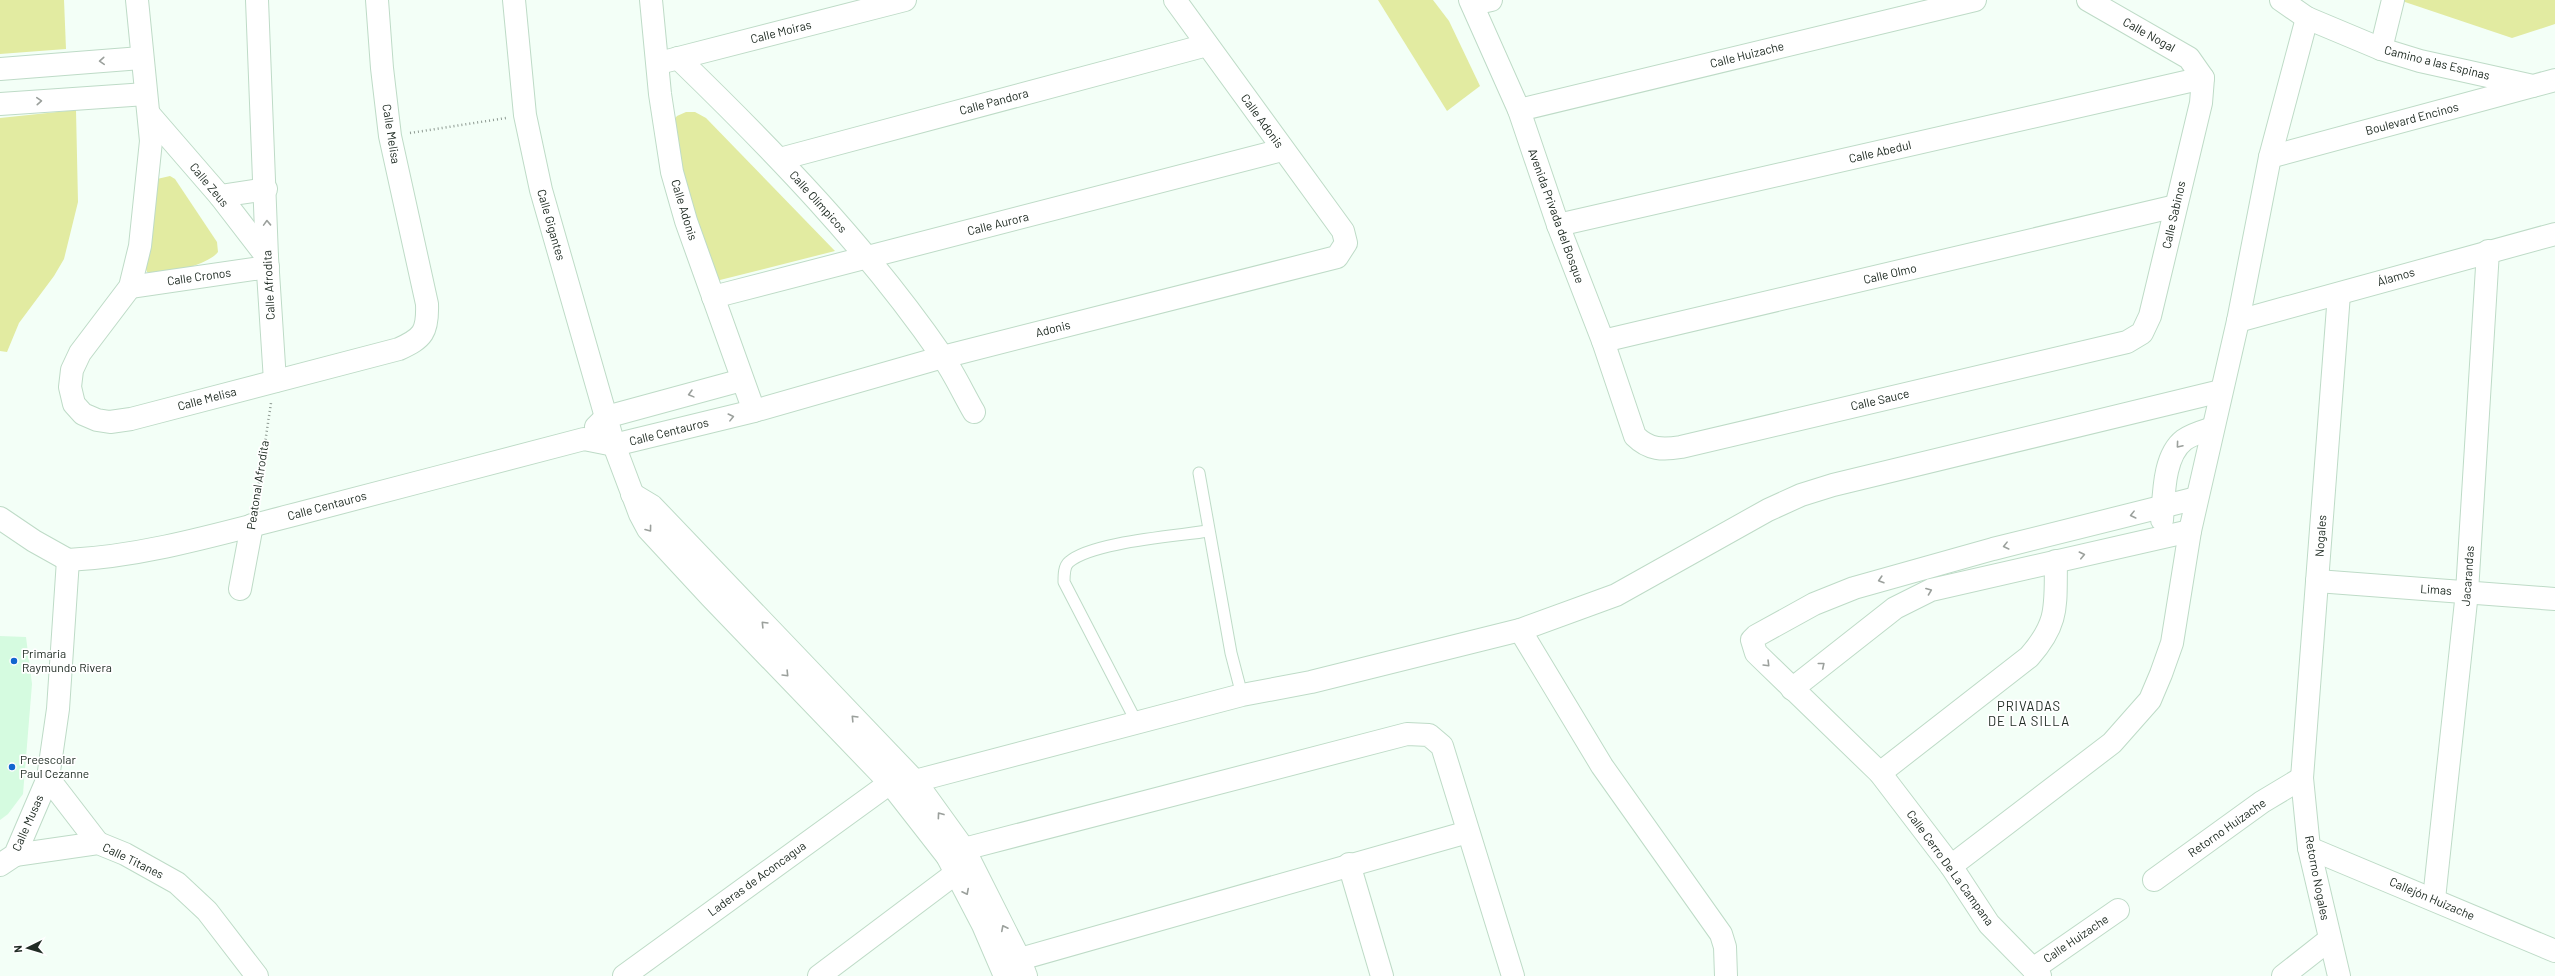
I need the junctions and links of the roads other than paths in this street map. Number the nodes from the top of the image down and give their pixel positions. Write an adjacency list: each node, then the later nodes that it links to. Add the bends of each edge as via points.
1 (137, 0): 16 (street, Calle Melisa)
2 (257, 0): 29 (street, Calle Afrodita)
3 (377, 0): 46 (street, Calle Melisa, via 390,136 427,304 426,330 418,339 399,349)
4 (514, 0): 50 (street, Calle Gigantes, via 526,115 541,190)
5 (651, 0): 18 (street, Calle Adonis)
6 (905, 0): 17 (street, Calle Moiras)
7 (1175, 0): 14 (street, Calle Adonis)
8 (1976, 0): 25 (street, Calle Huizache)
9 (2088, 0): 20 (street, Calle Nogal, via 2189,58)
10 (2281, 0): 13 (street, Camino a las Espinas)
11 (2393, 0): 15 (street)
12 (1478, 1): 25 (street, Avenida Privada del Bosque)
13 (2307, 18): 15 (street, Camino a las Espinas); 27 (street)
14 (1207, 45): 26 (street, Calle Adonis); 28 (street, Calle Pandora)
15 (2381, 49): 22 (street, Camino a las Espinas, via 2420,61)
16 (141, 58): 19 (street, one-way to 19); 24 (street, Calle Melisa)
17 (678, 58): 18 (street, Calle Moiras); 28 (street, Calle Olímpicos)
18 (656, 64): 40 (street, Calle Adonis, via 672,172)
19 (0, 69)
20 (2202, 78): 31 (street, Calle Sabinos, via 2201,103); 32 (street, Calle Abedul)
21 (2555, 80): 22 (street, Boulevard Encinos)
22 (2533, 86): 27 (street, Boulevard Encinos)
23 (0, 104): 24 (street, one-way to 24)
24 (148, 104): 30 (street, Calle Zeus); 38 (street, Calle Melisa, via 151,141 146,196 140,246)
25 (1519, 110): 32 (street, Avenida Privada del Bosque)
26 (1282, 150): 34 (street, Calle Adonis, via 1338,223); 36 (street, Calle Aurora)
27 (2270, 157): 41 (street)
28 (780, 159): 36 (street, Calle Olímpicos)
29 (266, 189): 30 (street); 37 (street, Calle Afrodita, one-way to 29)
30 (220, 196): 37 (street, Calle Zeus)
31 (2176, 206): 42 (street, Calle Olmo); 43 (street, Calle Sabinos, via 2148,323 2142,334)
32 (1558, 225): 42 (street, Avenida Privada del Bosque)
33 (2555, 234): 35 (street, Álamos)
34 (1346, 243): 44 (street, Adonis, via 1337,257 1327,260)
35 (2488, 252): 39 (street, Álamos); 68 (street, Jacarandas)
36 (867, 258): 40 (street, Calle Aurora); 44 (street, Calle Olímpicos)
37 (268, 262): 38 (street, Calle Cronos); 46 (street, Calle Afrodita)
38 (130, 287): 46 (street, Calle Melisa, via 80,353 72,370 70,387 74,404 83,414 110,422 130,419)
39 (2339, 294): 41 (street, Álamos); 66 (street, Nogales)
40 (713, 297): 45 (street, Calle Adonis)
41 (2238, 321): 47 (street)
42 (1603, 341): 52 (street, Avenida Privada del Bosque)
43 (2127, 342): 52 (street, Calle Sauce, via 1681,447 1658,449 1641,442)
44 (943, 357): 48 (street, Adonis); 49 (street, Calle Olímpicos)
45 (742, 380): 48 (street, Calle Adonis); 50 (street, one-way to 50)
46 (275, 381)
47 (2221, 391): 51 (street); 70 (street, via 1833,485 1801,495 1768,510 1616,595)
48 (754, 411): 54 (street, Calle Centauros, one-way to 48)
49 (974, 412)
50 (606, 417): 53 (street); 54 (street, Calle Gigantes)
51 (2213, 428): 57 (street); 58 (street, one-way to 58, via 2191,436 2176,447 2168,470)
52 (1636, 436)
53 (584, 439): 54 (street, Calle Centauros); 60 (street, Calle Centauros)
54 (614, 445): 56 (street, Calle Gigantes)
55 (1199, 472): 61 (lane)
56 (632, 494): 77 (street, one-way to 56, via 652,506); 78 (street, Calle Gigantes, one-way to 78, via 648,529)
57 (2198, 498): 58 (street); 62 (street)
58 (2163, 508): 63 (street); 71 (street, Calle Cerro De La Campana, one-way to 71, via 1993,549 1854,588 1814,604 1756,636 1752,646)
59 (0, 518): 64 (street, via 34,542)
60 (252, 525): 64 (street, Calle Centauros, via 145,551 96,559); 67 (street, Peatonal Afrodita)
61 (1208, 531): 72 (lane); 73 (lane, via 1090,550 1068,562 1064,572 1064,582)
62 (2190, 531): 63 (street); 85 (street, via 2172,643 2150,700 2112,743)
63 (2160, 537): 65 (street, one-way to 63)
64 (68, 560): 75 (street, Calle Musas, via 58,709)
65 (2056, 561): 71 (street, one-way to 65, via 1878,620 1910,599 1956,583); 74 (street, via 2054,617 2050,631 2042,642 2029,657)
66 (2318, 581): 68 (street, Limas); 76 (street, Nogales)
67 (240, 589)
68 (2467, 592): 69 (street, Limas); 87 (street, Jacarandas)
69 (2555, 600)
70 (1520, 630): 72 (street, via 1311,682); 98 (street, via 1602,766 1721,934 1725,947)
71 (1792, 689): 74 (street, Calle Cerro De La Campana)
72 (1242, 695): 73 (street)
73 (1137, 723): 77 (street)
74 (1880, 773): 85 (street, Calle Cerro De La Campana)
75 (48, 778): 80 (street); 82 (street, Calle Musas)
76 (2302, 778): 81 (street, Retorno Nogales); 86 (street, Retorno Huizache, via 2262,802)
77 (915, 781): 78 (street); 83 (street, one-way to 77)
78 (890, 783): 83 (street, Calle Gigantes); 94 (street, Laderas de Aconcagua)
79 (1468, 832): 83 (street, via 1442,746 1429,735 1407,734); 84 (street); 97 (street)
80 (98, 843): 82 (street, Calle Titanes); 93 (street, Calle Titanes, via 151,867 176,883 206,911)
81 (2309, 848): 87 (street, Callejón Huizache); 89 (street, Retorno Nogales)
82 (7, 860)
83 (956, 860): 91 (street); 95 (street)
84 (1349, 864): 91 (street); 96 (street)
85 (1951, 866): 92 (street, Calle Cerro De La Campana, via 1989,924)
86 (2154, 880)
87 (2434, 899): 90 (street, Callejón Huizache)
88 (2118, 910): 92 (street, Calle Huizache)
89 (2330, 940): 99 (street); 100 (street, Retorno Nogales)
90 (2555, 951)
91 (1013, 969)
92 (2036, 972)
93 (256, 976)
94 (624, 976)
95 (819, 976)
96 (1382, 976)
97 (1513, 976)
98 (1726, 976)
99 (2283, 976)
100 (2339, 976)

